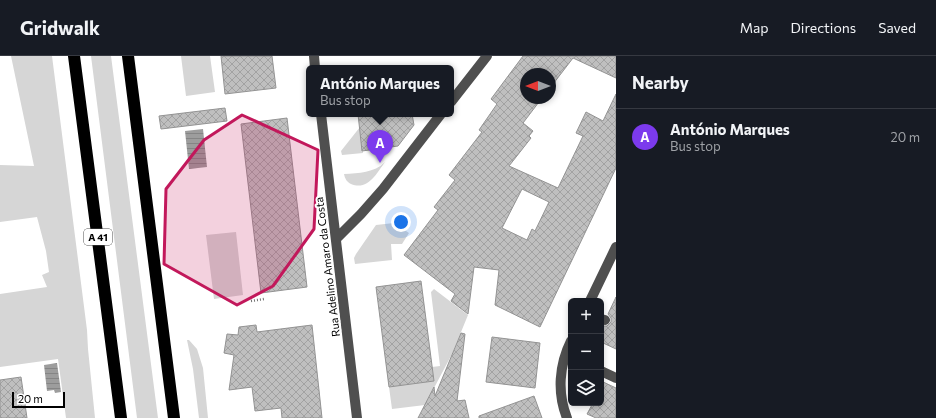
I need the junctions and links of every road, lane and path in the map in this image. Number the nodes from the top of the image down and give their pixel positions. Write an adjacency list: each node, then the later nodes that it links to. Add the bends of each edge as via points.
1 (74, 56): 15 (highway, A 41)
2 (128, 56): 16 (highway)
3 (487, 56): 4 (street)
4 (454, 98)
5 (321, 117): 7 (street, Rua Adelino Amaro da Costa)
6 (439, 117): 7 (street, via 383,190)
7 (336, 239): 17 (street, Rua Adelino Amaro da Costa)
8 (616, 247): 9 (street)
9 (591, 298)
10 (264, 299): 11 (path)
11 (251, 301)
12 (568, 356): 18 (street, via 561,372 560,385)
13 (604, 374): 14 (street)
14 (615, 383)
15 (120, 418)
16 (174, 418)
17 (357, 418)
18 (567, 418)

